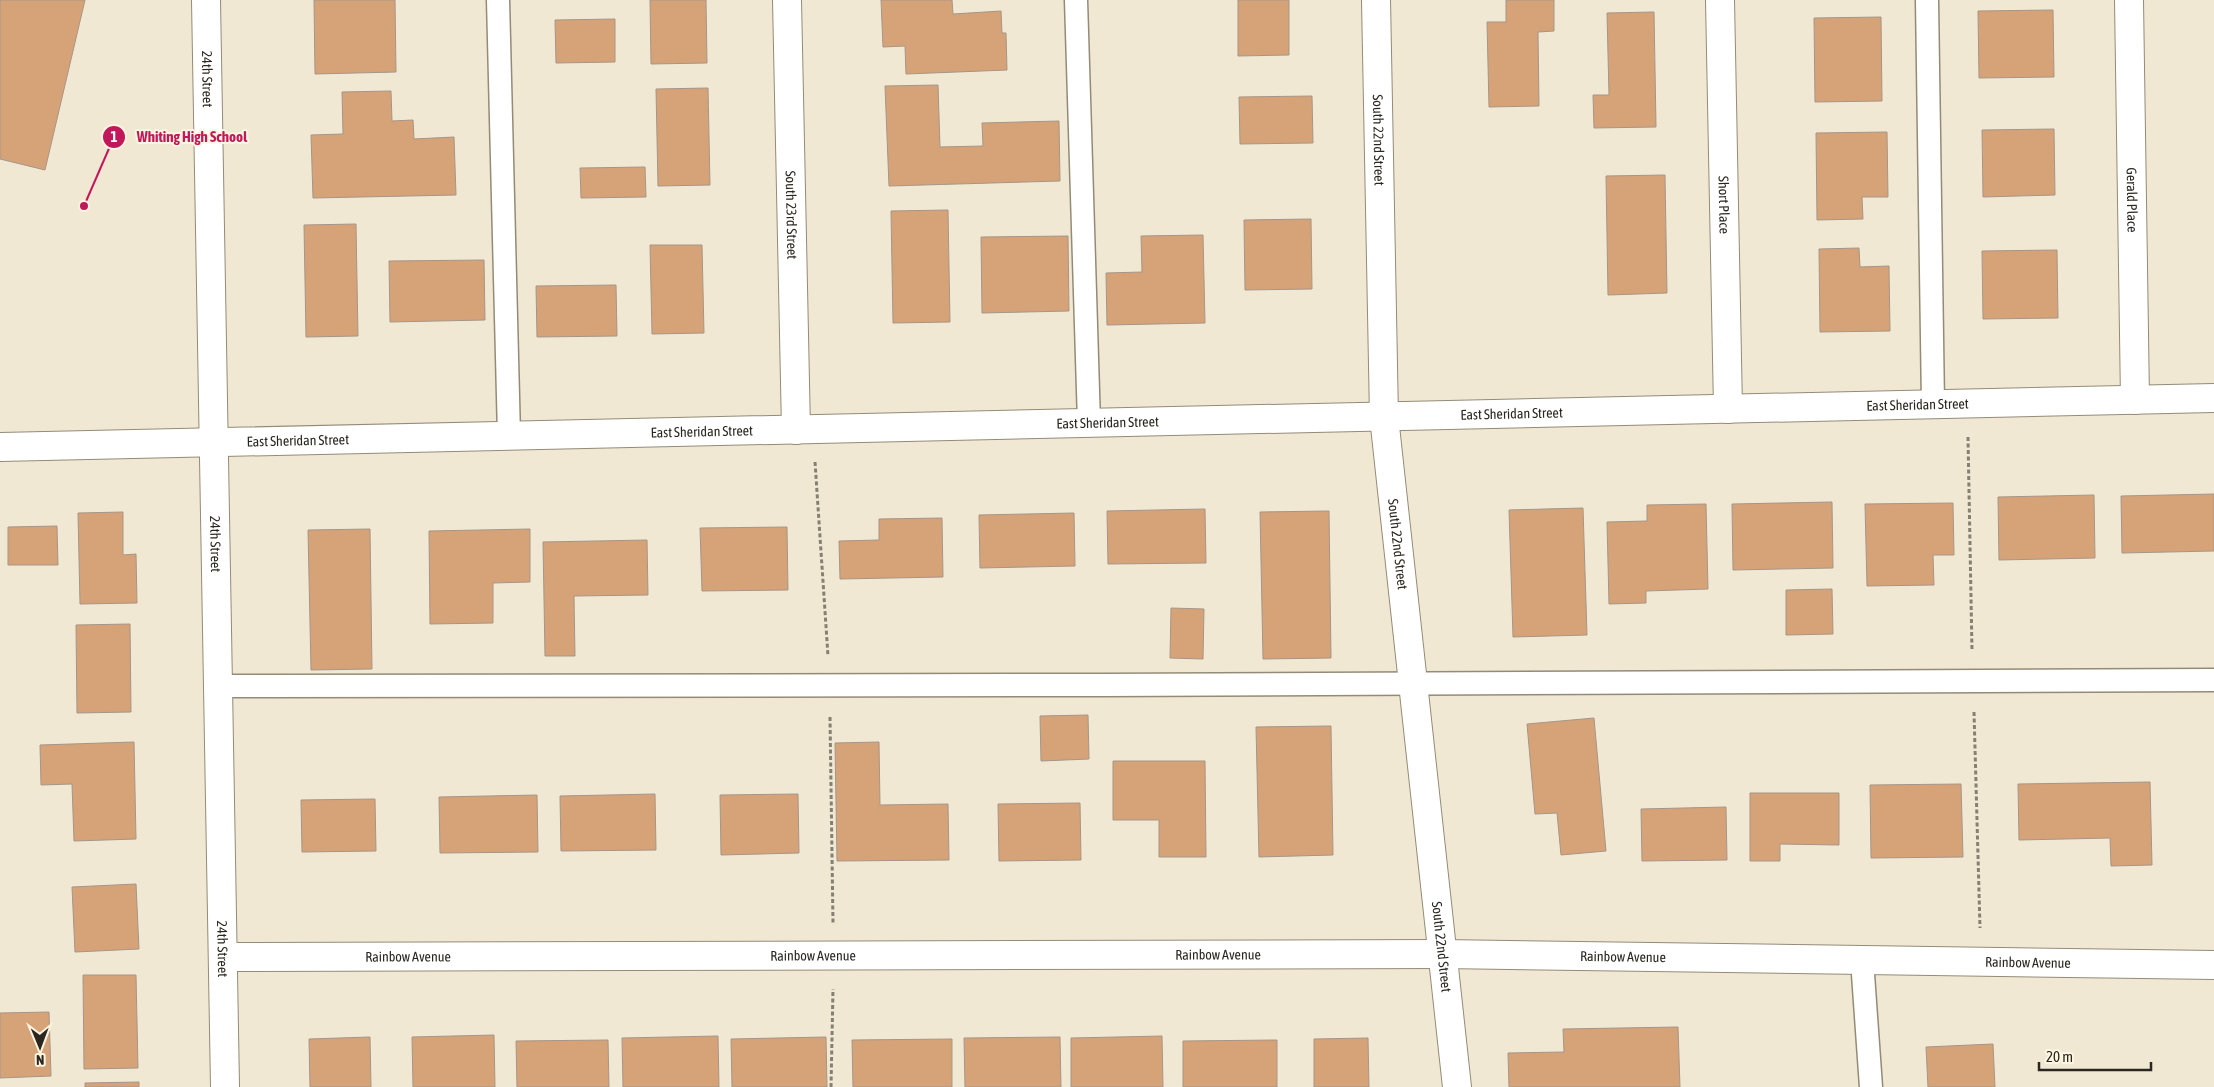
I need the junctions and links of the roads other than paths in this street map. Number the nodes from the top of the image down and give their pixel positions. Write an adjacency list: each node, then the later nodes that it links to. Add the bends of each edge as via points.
1 (206, 0): 17 (street, 24th Street)
2 (498, 0): 16 (lane)
3 (787, 0): 15 (street, South 23rd Street)
4 (1076, 0): 14 (lane)
5 (1376, 0): 13 (street, South 22nd Street)
6 (1720, 0): 12 (street, Short Place)
7 (1927, 0): 11 (lane)
8 (2129, 0): 10 (street, Gerald Place)
9 (2214, 398): 10 (street, East Sheridan Street)
10 (2135, 400): 11 (street, East Sheridan Street)
11 (1933, 405): 12 (street, East Sheridan Street)
12 (1728, 409): 13 (street, East Sheridan Street)
13 (1384, 417): 14 (street, East Sheridan Street); 20 (street, South 22nd Street)
14 (1089, 423): 15 (street, East Sheridan Street)
15 (804, 429): 16 (street, East Sheridan Street)
16 (509, 436): 17 (street, East Sheridan Street)
17 (214, 443): 18 (street, East Sheridan Street); 21 (street, 24th Street)
18 (0, 447)
19 (2214, 680): 20 (lane)
20 (1413, 683): 21 (lane); 22 (street, South 22nd Street)
21 (218, 686): 23 (street, 24th Street)
22 (1442, 954): 23 (street, Rainbow Avenue); 24 (street, Rainbow Avenue); 27 (street, South 22nd Street)
23 (222, 957): 26 (street, 24th Street)
24 (1862, 960): 25 (street, Rainbow Avenue); 28 (lane)
25 (2214, 965)
26 (225, 1087)
27 (1457, 1087)
28 (1871, 1087)

